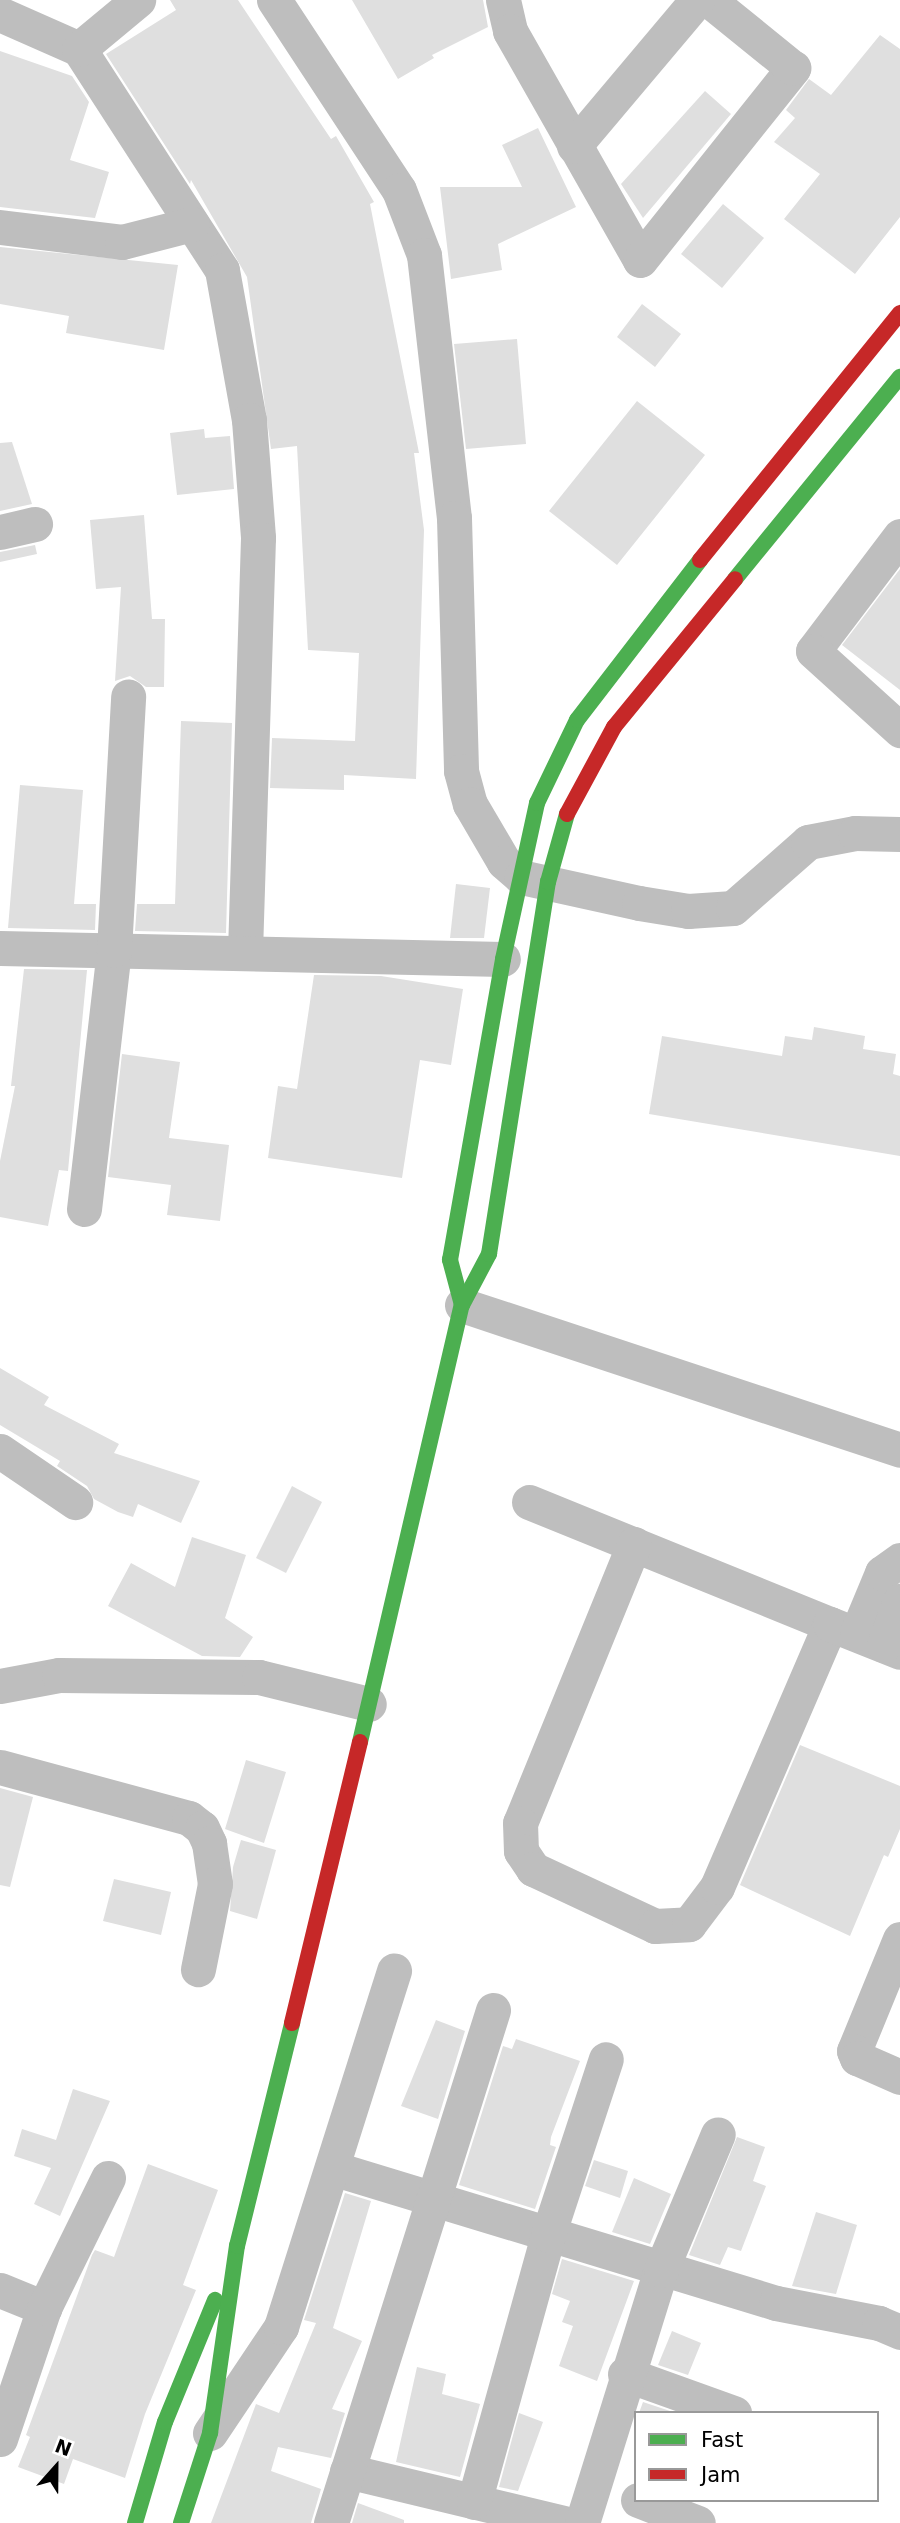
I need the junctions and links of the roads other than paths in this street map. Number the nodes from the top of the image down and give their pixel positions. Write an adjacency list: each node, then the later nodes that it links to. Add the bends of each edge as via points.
1 (138, 0): 7 (street)
2 (274, 0): 19 (street, via 399,190 424,255 454,518 461,771 470,804 504,862)
3 (503, 0): 8 (street, via 510,31)
4 (697, 0): 8 (street)
5 (709, 0): 8 (street, via 793,68 640,260)
6 (0, 14): 7 (street)
7 (79, 50): 9 (street)
8 (573, 146)
9 (192, 224): 10 (street, via 122,242); 22 (street, via 222,270 249,420 257,525)
10 (0, 227)
11 (899, 315): 19 (street, via 626,651 577,720 537,803)
12 (899, 379): 19 (street, via 614,727 570,804)
13 (35, 524): 14 (street)
14 (0, 532)
15 (900, 536): 17 (street, via 813,651)
16 (128, 696): 21 (street)
17 (900, 730)
18 (900, 834): 19 (street, via 855,834 808,842 733,908 688,911)
19 (535, 879): 23 (street); 25 (street, via 489,1254)
20 (0, 948): 21 (street)
21 (114, 950): 22 (street); 24 (street)
22 (245, 953): 23 (street)
23 (503, 959): 25 (street, via 450,1260)
24 (84, 1209)
25 (462, 1306): 26 (street); 35 (street)
26 (900, 1450)
27 (2, 1456): 28 (street)
28 (75, 1502)
29 (529, 1502): 30 (street)
30 (634, 1544): 33 (street); 33 (street, via 520,1823 521,1851 533,1869 655,1926 689,1924 717,1887)
31 (900, 1560): 33 (street, via 882,1573)
32 (900, 1601): 33 (street)
33 (868, 1638)
34 (0, 1686): 35 (street, via 59,1675 259,1677)
35 (369, 1704): 48 (street)
36 (0, 1768): 38 (street, via 189,1818 202,1828 215,1884)
37 (900, 1939): 42 (street, via 854,2050 857,2058)
38 (198, 1969)
39 (394, 1971): 44 (street)
40 (492, 2010): 46 (street)
41 (606, 2059): 47 (street)
42 (900, 2077)
43 (718, 2134): 49 (street)
44 (332, 2168): 46 (street); 56 (street, via 281,2327)
45 (108, 2178): 51 (street)
46 (436, 2199): 47 (street); 57 (street)
47 (548, 2235): 49 (street); 60 (street)
48 (237, 2246): 56 (street); 62 (street, via 165,2422)
49 (661, 2270): 52 (street); 53 (street)
50 (0, 2290): 51 (street)
51 (44, 2308): 55 (street)
52 (900, 2332)
53 (625, 2374): 54 (street); 58 (street)
54 (728, 2411)
55 (2, 2420)
56 (210, 2432): 63 (street)
57 (347, 2471): 60 (street); 64 (street)
58 (593, 2484): 59 (street); 66 (street)
59 (634, 2499)
60 (474, 2502): 65 (street)
61 (642, 2502): 67 (street)
62 (135, 2523)
63 (181, 2523)
64 (331, 2523)
65 (564, 2523)
66 (582, 2523)
67 (698, 2523)

